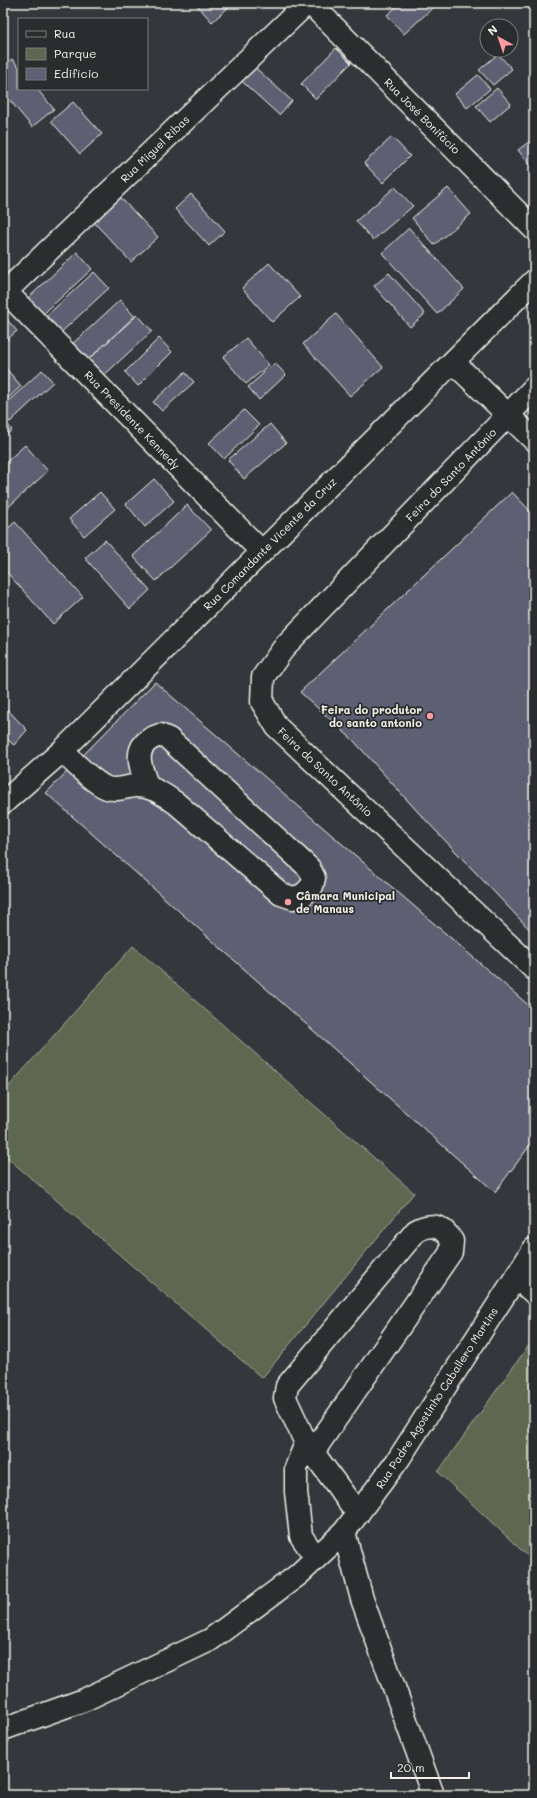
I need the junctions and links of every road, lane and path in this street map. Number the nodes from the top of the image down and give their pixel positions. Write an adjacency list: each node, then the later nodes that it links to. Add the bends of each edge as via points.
1 (309, 3): 2 (street, Rua José Bonifácio); 4 (street, Rua Miguel Ribas)
2 (534, 229)
3 (534, 281): 5 (street, Rua Comandante Vicente da Cruz)
4 (4, 291): 9 (street, Rua Presidente Kennedy)
5 (453, 362): 7 (street); 9 (street, Rua Comandante Vicente da Cruz)
6 (534, 388): 7 (street, Feira do Santo Antônio)
7 (509, 415): 8 (street); 13 (street, Feira do Santo Antônio, via 286,645 263,677 262,702 277,727)
8 (534, 440)
9 (262, 552): 10 (street, Rua Comandante Vicente da Cruz)
10 (62, 751): 11 (street, via 97,782 108,788); 12 (street, Rua Comandante Vicente da Cruz)
11 (148, 787): 11 (street, via 161,792 176,803 281,894 293,898 303,896 312,886 314,878 310,868 169,740 160,735 150,738 142,746 139,756 140,767)
12 (3, 803)
13 (534, 969)
14 (534, 1249): 15 (street, Rua Padre Agostinho Caballero Martins)
15 (516, 1277): 16 (street); 18 (street, Rua Padre Agostinho Caballero Martins, via 398,1460)
16 (534, 1293)
17 (310, 1447): 17 (street, via 285,1398 287,1386 416,1231 424,1226 433,1225 447,1233 452,1241 451,1252); 18 (street); 20 (street, via 296,1468 296,1492 301,1536)
18 (358, 1514): 19 (street, Rua Padre Agostinho Caballero Martins)
19 (344, 1532): 20 (street, Rua Padre Agostinho Caballero Martins); 22 (street, via 362,1599)
20 (316, 1558): 21 (street, Rua Padre Agostinho Caballero Martins, via 298,1575 210,1640 84,1700)
21 (3, 1729)
22 (433, 1795)

